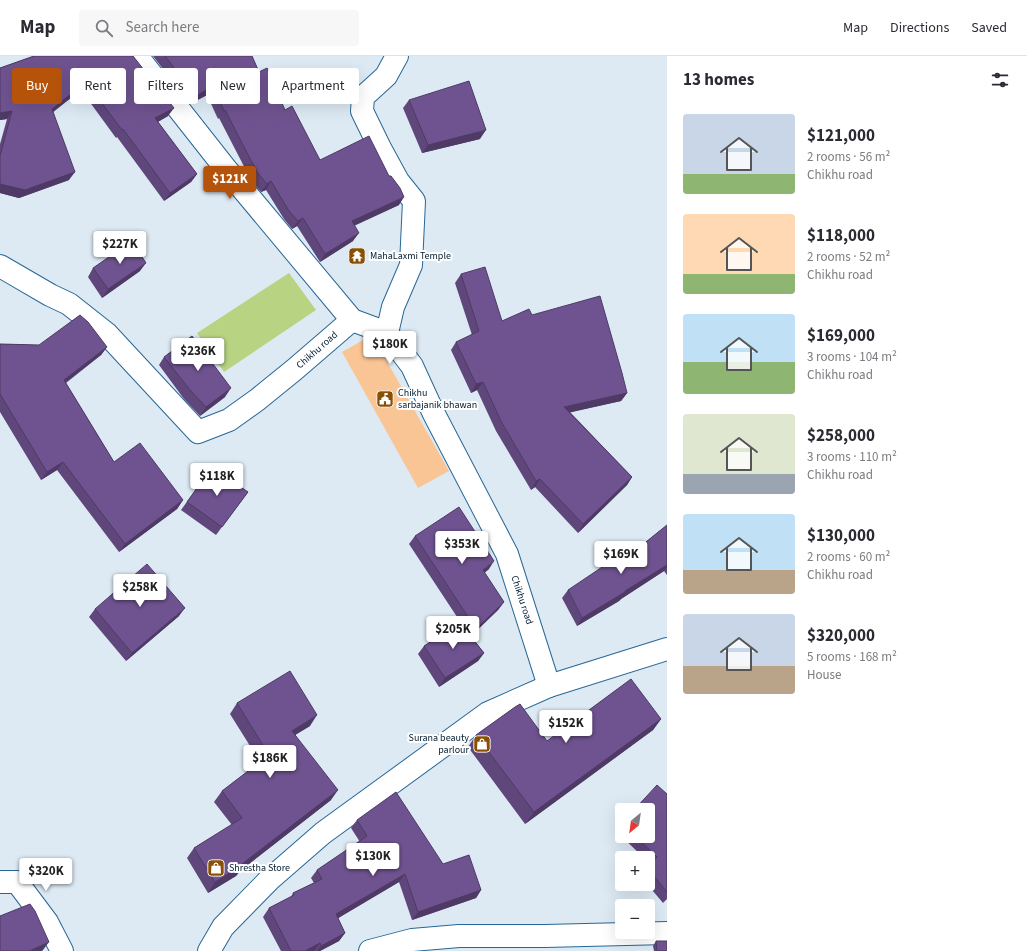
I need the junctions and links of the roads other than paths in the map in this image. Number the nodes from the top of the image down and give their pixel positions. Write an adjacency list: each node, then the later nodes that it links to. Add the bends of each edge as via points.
1 (137, 56): 4 (street, via 226,169)
2 (397, 56): 5 (street, via 386,76 363,97 362,111 398,181 414,202 411,264 394,306)
3 (0, 266): 4 (street, Chikhu road, via 69,304 107,334 198,432 229,420 257,400)
4 (352, 320): 5 (street)
5 (387, 334): 7 (street, Chikhu road, via 412,366 434,414 507,554)
6 (667, 649): 7 (street)
7 (549, 686): 11 (street, via 488,713 323,833 269,880 223,927)
8 (0, 882): 10 (street, via 17,882 47,922)
9 (667, 933): 12 (street, via 459,936 412,940)
10 (62, 951)
11 (209, 951)
12 (370, 951)

